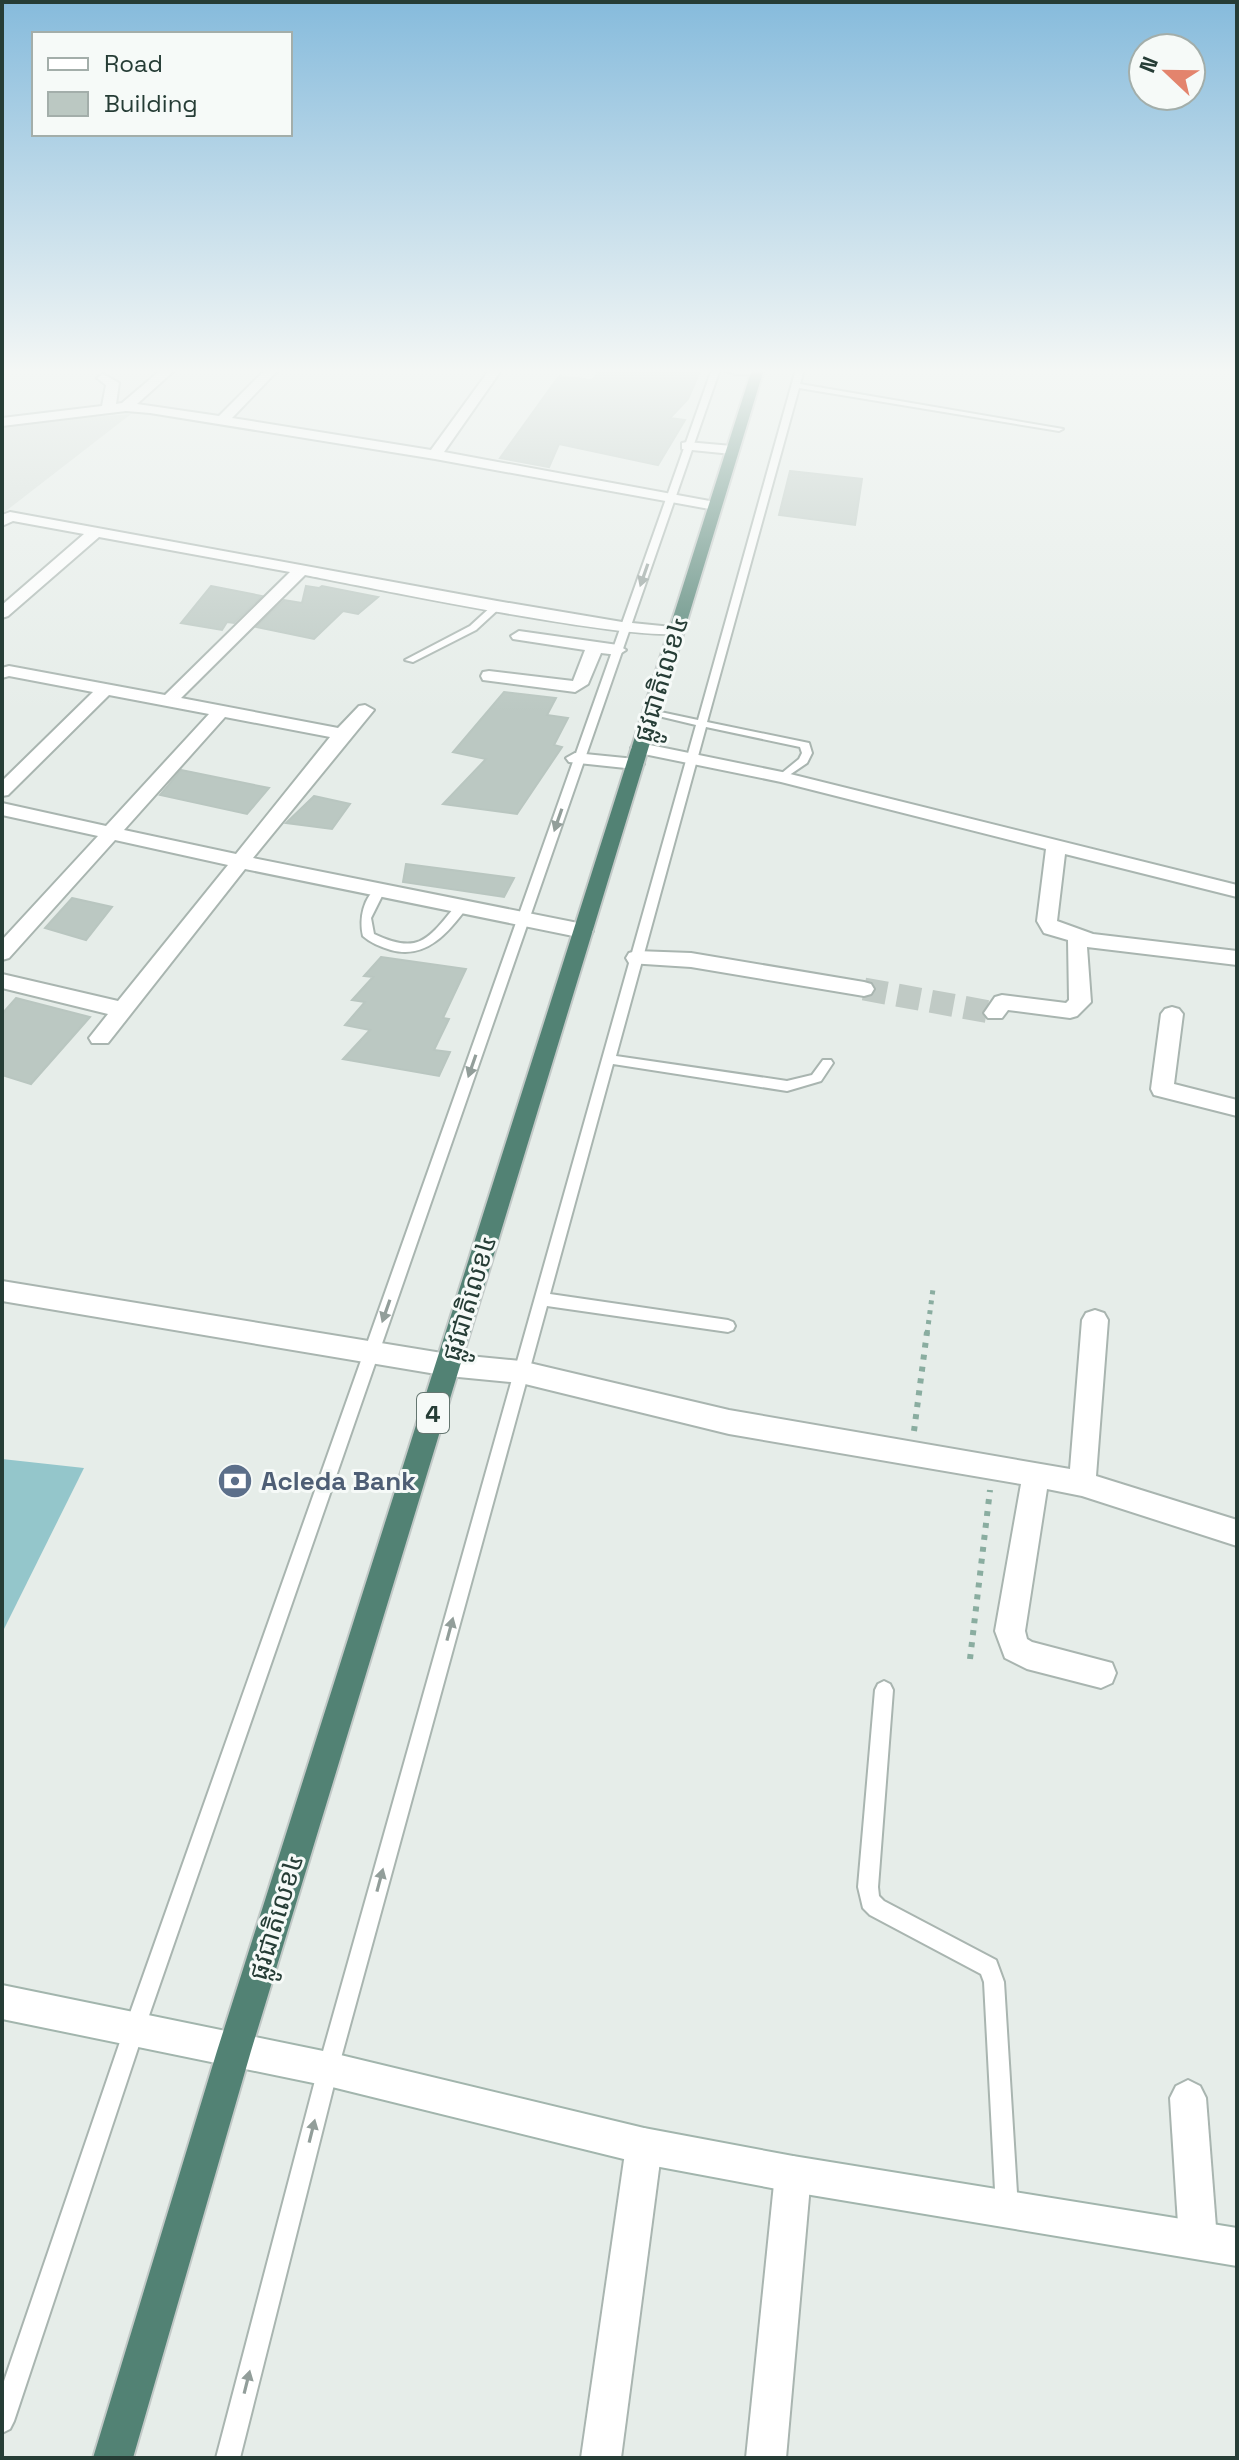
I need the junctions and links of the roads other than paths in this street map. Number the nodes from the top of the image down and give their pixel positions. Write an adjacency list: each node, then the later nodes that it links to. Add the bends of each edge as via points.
1 (589, 484): 5 (street)
2 (675, 484): 5 (lane)
3 (722, 484): 6 (highway, ផ្លូវជាតិលេខ៤ / 4)
4 (768, 484): 25 (lane)
5 (670, 499): 6 (street); 12 (lane, one-way to 12)
6 (715, 506): 13 (highway, ផ្លូវជាតិលេខ៤ / 4)
7 (5, 517): 8 (street)
8 (96, 532): 9 (street); 11 (street)
9 (301, 570): 10 (street); 21 (street)
10 (497, 606): 12 (street); 17 (lane, via 473,628)
11 (2, 613)
12 (625, 627): 13 (street); 16 (lane)
13 (676, 631): 24 (highway, ផ្លូវជាតិលេខ៤ / 4)
14 (519, 636): 15 (street)
15 (595, 647): 16 (street); 19 (street, via 575,687)
16 (618, 650): 29 (lane)
17 (410, 660)
18 (2, 673): 20 (street)
19 (489, 676)
20 (106, 689): 21 (street); 31 (street)
21 (169, 701): 23 (street)
22 (365, 710): 26 (street)
23 (221, 711): 26 (street); 33 (street)
24 (651, 713): 25 (lane); 27 (highway, ផ្លូវជាតិលេខ៤ / 4)
25 (702, 722): 28 (lane); 30 (lane, via 805,745 803,761)
26 (342, 734): 35 (street)
27 (638, 756): 28 (street); 29 (street); 40 (highway, ផ្លូវជាតិលេខ៤ / 4)
28 (692, 756): 30 (street); 43 (lane)
29 (577, 758): 39 (lane, one-way to 39)
30 (782, 777): 34 (street)
31 (2, 791)
32 (2, 809): 33 (street)
33 (110, 833): 35 (street); 42 (street)
34 (1056, 847): 37 (street); 41 (street, via 1047,921 1051,928)
35 (241, 862): 36 (street); 47 (street)
36 (379, 890): 38 (street); 38 (lane, via 365,918 369,936 385,945 420,948 431,943)
37 (1237, 891)
38 (462, 906): 39 (street)
39 (524, 918): 40 (street); 58 (lane, one-way to 58)
40 (583, 931): 59 (highway, ផ្លូវជាតិលេខ៤ / 4)
41 (1087, 939): 44 (street); 48 (street, via 1077,942 1080,1002 1070,1011 1002,1002)
42 (2, 953)
43 (636, 958): 46 (street, via 691,960); 51 (lane)
44 (1237, 958)
45 (2, 981): 47 (street)
46 (864, 989)
47 (123, 1010): 50 (street)
48 (995, 1013)
49 (1172, 1014): 53 (street, via 1162,1089)
50 (100, 1038)
51 (608, 1059): 52 (lane, via 787,1086 816,1078); 55 (lane)
52 (827, 1063)
53 (1237, 1108)
54 (2, 1291): 58 (street)
55 (541, 1299): 57 (lane); 60 (lane)
56 (1095, 1320): 62 (street)
57 (728, 1326)
58 (372, 1352): 59 (street); 67 (lane)
59 (448, 1365): 60 (street); 68 (highway, ផ្លូវជាតិលេខ៤ / 4)
60 (521, 1372): 61 (street, via 729,1422); 69 (lane, one-way to 60)
61 (1036, 1474): 62 (street); 64 (street, via 1010,1631 1015,1648)
62 (1082, 1484): 63 (street)
63 (1237, 1533)
64 (1101, 1673)
65 (884, 1690): 73 (lane, via 870,1901 989,1967)
66 (2, 2002): 67 (street)
67 (134, 2030): 68 (street); 76 (lane)
68 (234, 2051): 69 (street); 77 (highway, ផ្លូវជាតិលេខ៤ / 4)
69 (328, 2069): 71 (street); 78 (lane, one-way to 69)
70 (1188, 2098): 74 (street)
71 (644, 2146): 72 (street); 79 (street)
72 (793, 2174): 73 (street); 80 (street)
73 (1007, 2209): 74 (street)
74 (1198, 2240): 75 (street)
75 (1237, 2247)
76 (2, 2421)
77 (113, 2458)
78 (228, 2458)
79 (601, 2458)
80 (766, 2458)

